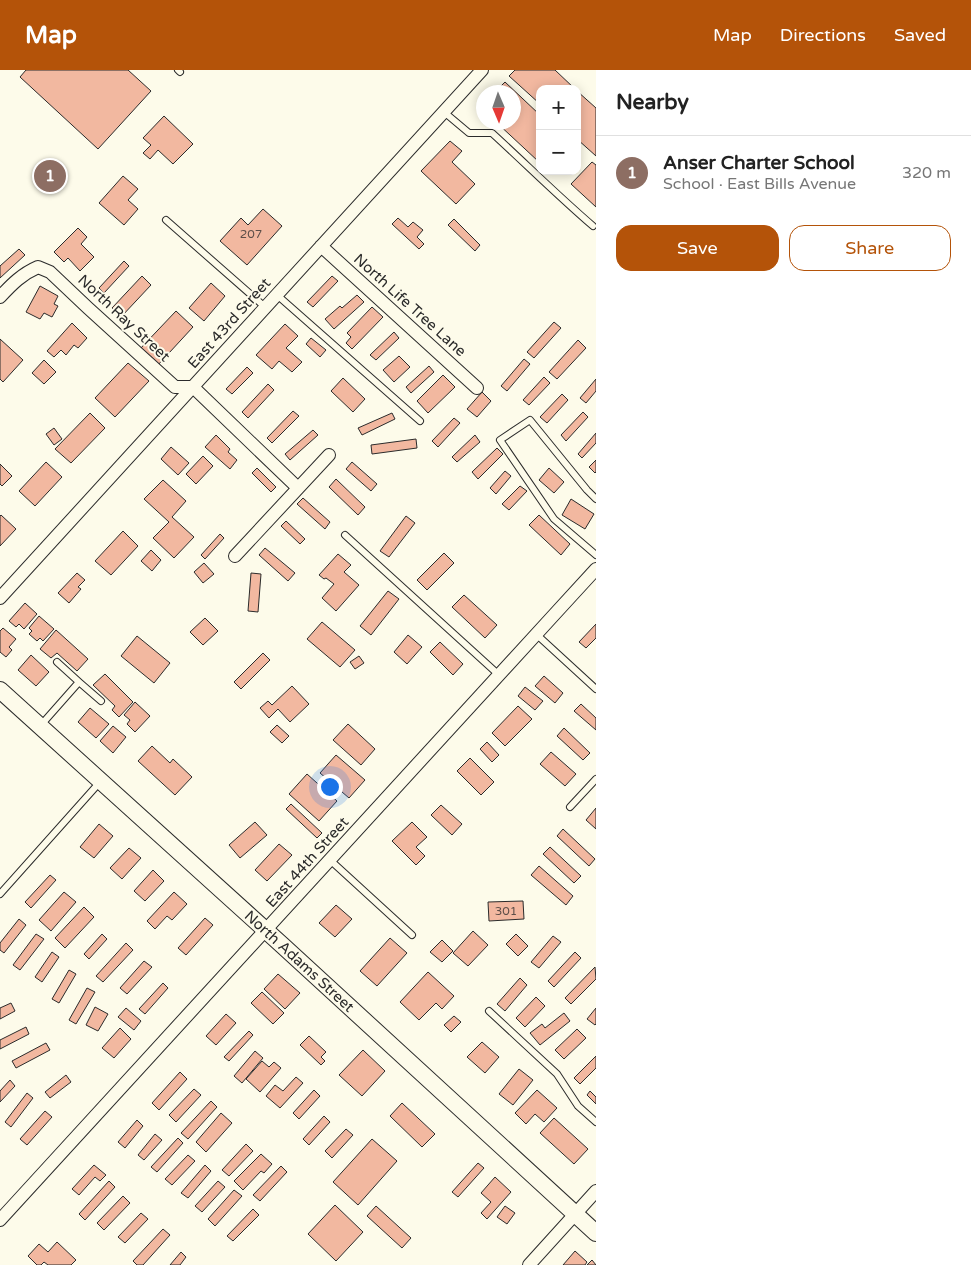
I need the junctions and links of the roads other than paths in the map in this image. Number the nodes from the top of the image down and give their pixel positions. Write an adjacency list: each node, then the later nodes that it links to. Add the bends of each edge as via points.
1 (482, 70): 2 (street, East 43rd Street)
2 (444, 112): 4 (lane, via 469,133 492,133); 5 (street, East 43rd Street)
3 (166, 220): 8 (lane)
4 (593, 226)
5 (321, 246): 6 (street, East 43rd Street); 10 (street, North Life Tree Lane)
6 (277, 295): 8 (street, East 43rd Street); 11 (lane)
7 (0, 297): 9 (street, North Ray Street, via 27,272 38,267 50,272 175,387)
8 (265, 307): 9 (street, East 43rd Street)
9 (193, 387): 13 (street); 19 (street, East 43rd Street)
10 (477, 388)
11 (420, 421)
12 (329, 455): 13 (street)
13 (298, 488): 17 (street)
14 (596, 498): 16 (lane, via 530,420 500,440 554,519)
15 (345, 535): 22 (lane)
16 (596, 555)
17 (234, 556)
18 (596, 569): 20 (street, East 44th Street)
19 (0, 598)
20 (536, 634): 22 (street, East 44th Street); 24 (lane)
21 (57, 662): 23 (lane)
22 (499, 675): 31 (street, East 44th Street)
23 (79, 682): 26 (lane); 27 (lane)
24 (596, 689)
25 (0, 690): 27 (street, North Adams Street)
26 (101, 701)
27 (40, 726): 29 (street, North Adams Street)
28 (596, 779): 30 (lane)
29 (101, 781): 32 (lane); 33 (street, North Adams Street)
30 (570, 807)
31 (330, 860): 33 (street, East 44th Street); 34 (lane)
32 (0, 894)
33 (267, 931): 38 (street, North Adams Street); 39 (street, East 44th Street)
34 (412, 935)
35 (489, 1011): 36 (lane, via 557,1074 578,1106)
36 (596, 1122)
37 (596, 1191): 38 (street)
38 (575, 1214): 40 (street, North Adams Street); 41 (street)
39 (0, 1220)
40 (596, 1233)
41 (529, 1265)

